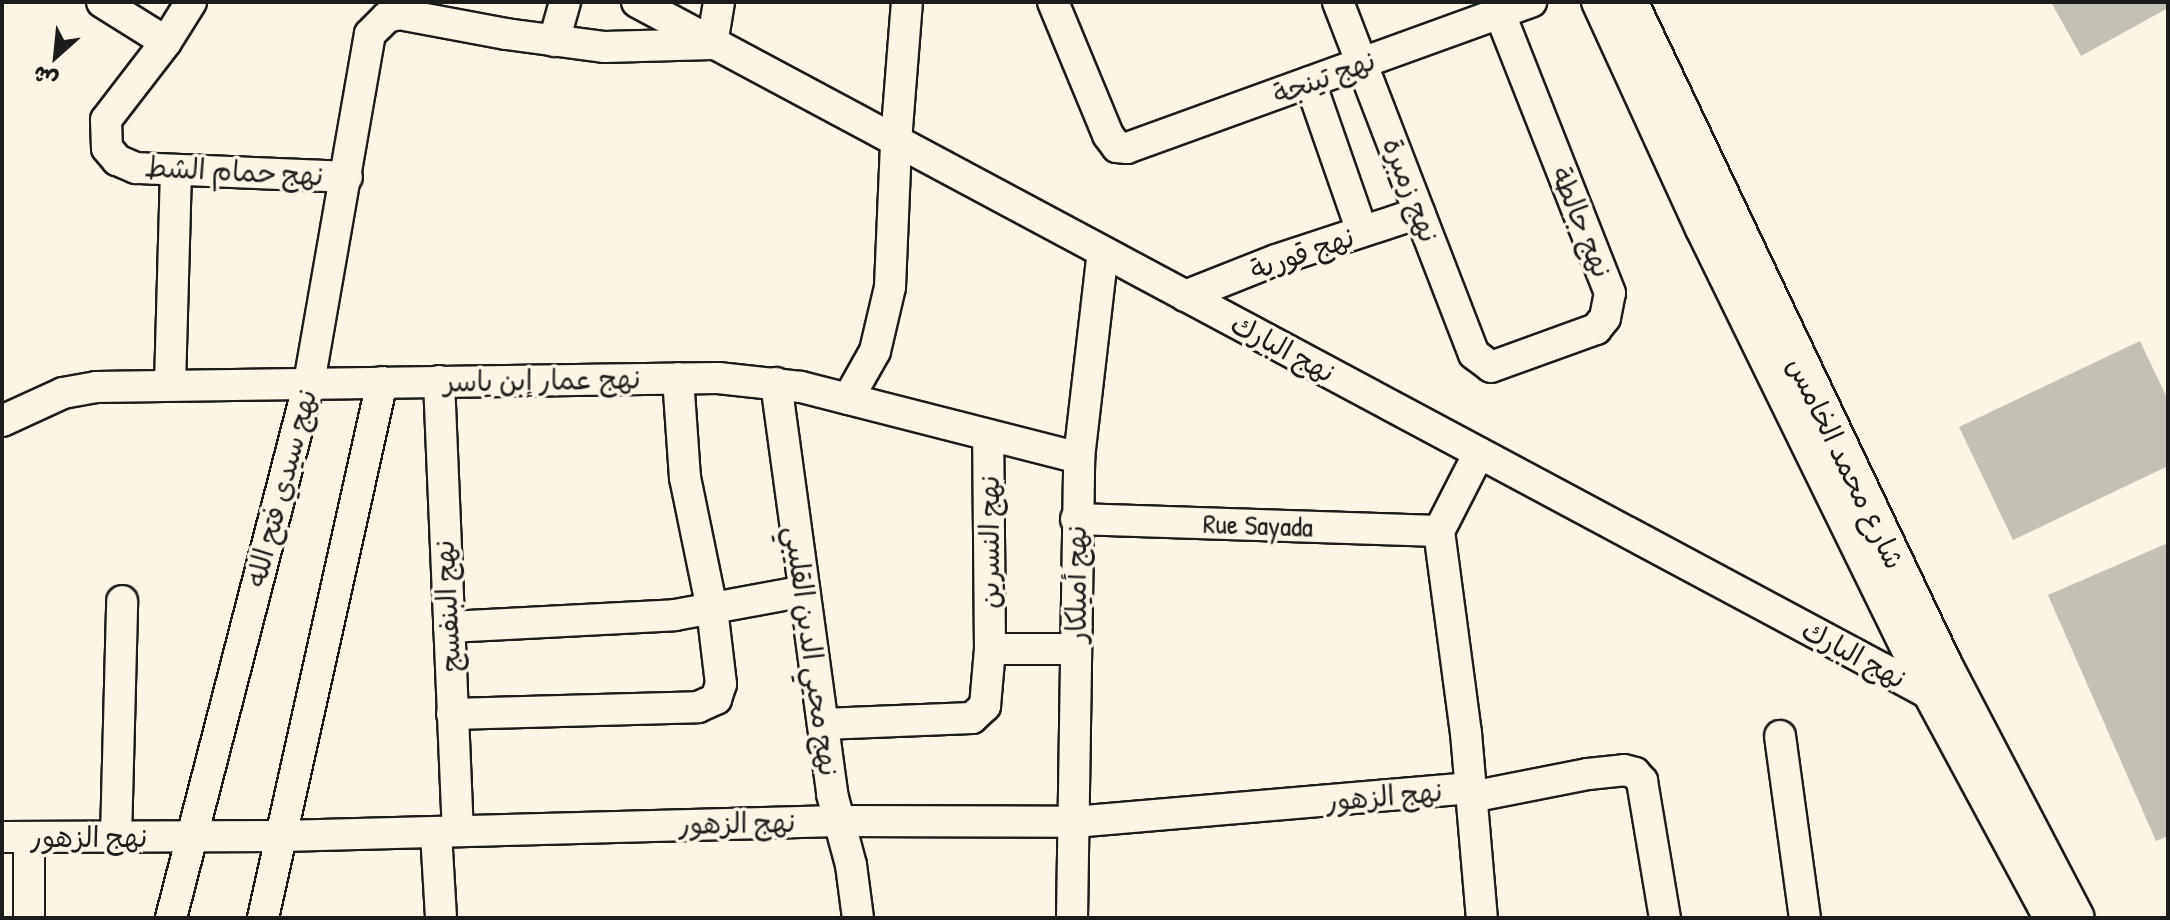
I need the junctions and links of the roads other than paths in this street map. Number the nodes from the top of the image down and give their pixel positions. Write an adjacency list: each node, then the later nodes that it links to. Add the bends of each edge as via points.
1 (102, 2): 14 (street)
2 (191, 2): 14 (street)
3 (565, 2): 13 (street)
4 (637, 2): 15 (street, نهج البارك)
5 (719, 2): 15 (street)
6 (907, 2): 18 (street)
7 (1338, 2): 16 (street, نهج زمبرة)
8 (1531, 2): 12 (street, نهج تينجة)
9 (1597, 2): 45 (street, via 1701,229)
10 (1628, 2): 67 (main road, شارع محمد الخامس, via 1943,666)
11 (1063, 5): 17 (street, نهج تينجة, via 1108,135 1117,147 1132,147)
12 (1500, 14): 16 (street, نهج تينجة); 25 (street, نهج جالطة, via 1610,293 1605,318 1596,329)
13 (554, 41): 15 (street, via 637,48); 20 (street, نهج سيدي فتح الله, via 399,14 375,27)
14 (166, 42): 19 (street, نهج حمام الشط, via 106,120 107,148 117,160 136,168)
15 (712, 44): 18 (street, نهج البارك)
16 (1362, 62): 17 (street, نهج تينجة); 21 (street, نهج زمبرة)
17 (1310, 82): 22 (street)
18 (896, 141): 23 (street, نهج البارك); 32 (street, via 885,320 875,351)
19 (176, 173): 20 (street, نهج حمام الشط); 31 (street)
20 (347, 177): 29 (street, نهج سيدي فتح الله)
21 (1419, 213): 22 (street, نهج قورية); 25 (street, نهج زمبرة, via 1474,354 1482,364)
22 (1362, 231): 24 (street, نهج قورية)
23 (1103, 252): 24 (street, نهج البارك); 36 (street, نهج أميلكار)
24 (1185, 296): 35 (street, نهج البارك)
25 (1496, 367)
26 (678, 378): 27 (street, نهج عمار إبن ياسر); 30 (street, نهج عمار إبن ياسر); 41 (street, via 685,478)
27 (439, 381): 28 (street, نهج عمار إبن ياسر); 42 (street, نهج البنفسج)
28 (382, 382): 29 (street, نهج عمار إبن ياسر); 54 (street)
29 (309, 383): 31 (street, نهج عمار إبن ياسر); 53 (street, نهج سيدي فتح الله)
30 (776, 383): 32 (street, نهج عمار إبن ياسر); 39 (street, نهج محيي الدين القليبي)
31 (170, 385): 33 (street, نهج عمار إبن ياسر, via 63,393)
32 (848, 399): 34 (street, نهج عمار إبن ياسر)
33 (2, 421)
34 (988, 435): 36 (street, نهج عمار إبن ياسر); 43 (street, نهج النسرين)
35 (1479, 453): 38 (street); 45 (street, نهج البارك)
36 (1079, 458): 37 (street, نهج أميلكار)
37 (1076, 519): 38 (street, Rue Sayada); 44 (street, نهج أميلكار)
38 (1439, 531): 49 (street)
39 (804, 591): 41 (street); 47 (street, نهج محيي الدين القليبي)
40 (122, 601): 56 (street)
41 (712, 609): 42 (street, via 613,620); 46 (street, via 721,684 716,699 704,706)
42 (449, 627): 46 (street, نهج البنفسج)
43 (990, 649): 44 (street); 47 (street, نهج النسرين, via 987,698 972,718)
44 (1076, 649): 51 (street, نهج أميلكار)
45 (1928, 693): 66 (street)
46 (452, 714): 52 (street, نهج البنفسج)
47 (823, 724): 50 (street, نهج محيي الدين القليبي)
48 (1780, 736): 65 (street)
49 (1471, 793): 51 (street, نهج الزهور); 63 (street); 64 (street, نهج الزهور, via 1588,774 1635,773 1642,781)
50 (838, 821): 51 (street, نهج الزهور); 52 (street, نهج الزهور); 61 (street, نهج محيي الدين القليبي)
51 (1074, 822): 62 (street, نهج أميلكار)
52 (447, 832): 54 (street, نهج الزهور); 60 (street, نهج البنفسج)
53 (190, 836): 54 (street, نهج الزهور); 56 (street, نهج الزهور); 58 (street, نهج سيدي فتح الله)
54 (282, 836): 59 (street)
55 (16, 837): 56 (street, نهج الزهور); 57 (street)
56 (116, 838)
57 (29, 918)
58 (171, 918)
59 (263, 918)
60 (441, 918)
61 (858, 918)
62 (1072, 918)
63 (1482, 918)
64 (1665, 918)
65 (1805, 918)
66 (2049, 918)
67 (2075, 918)

